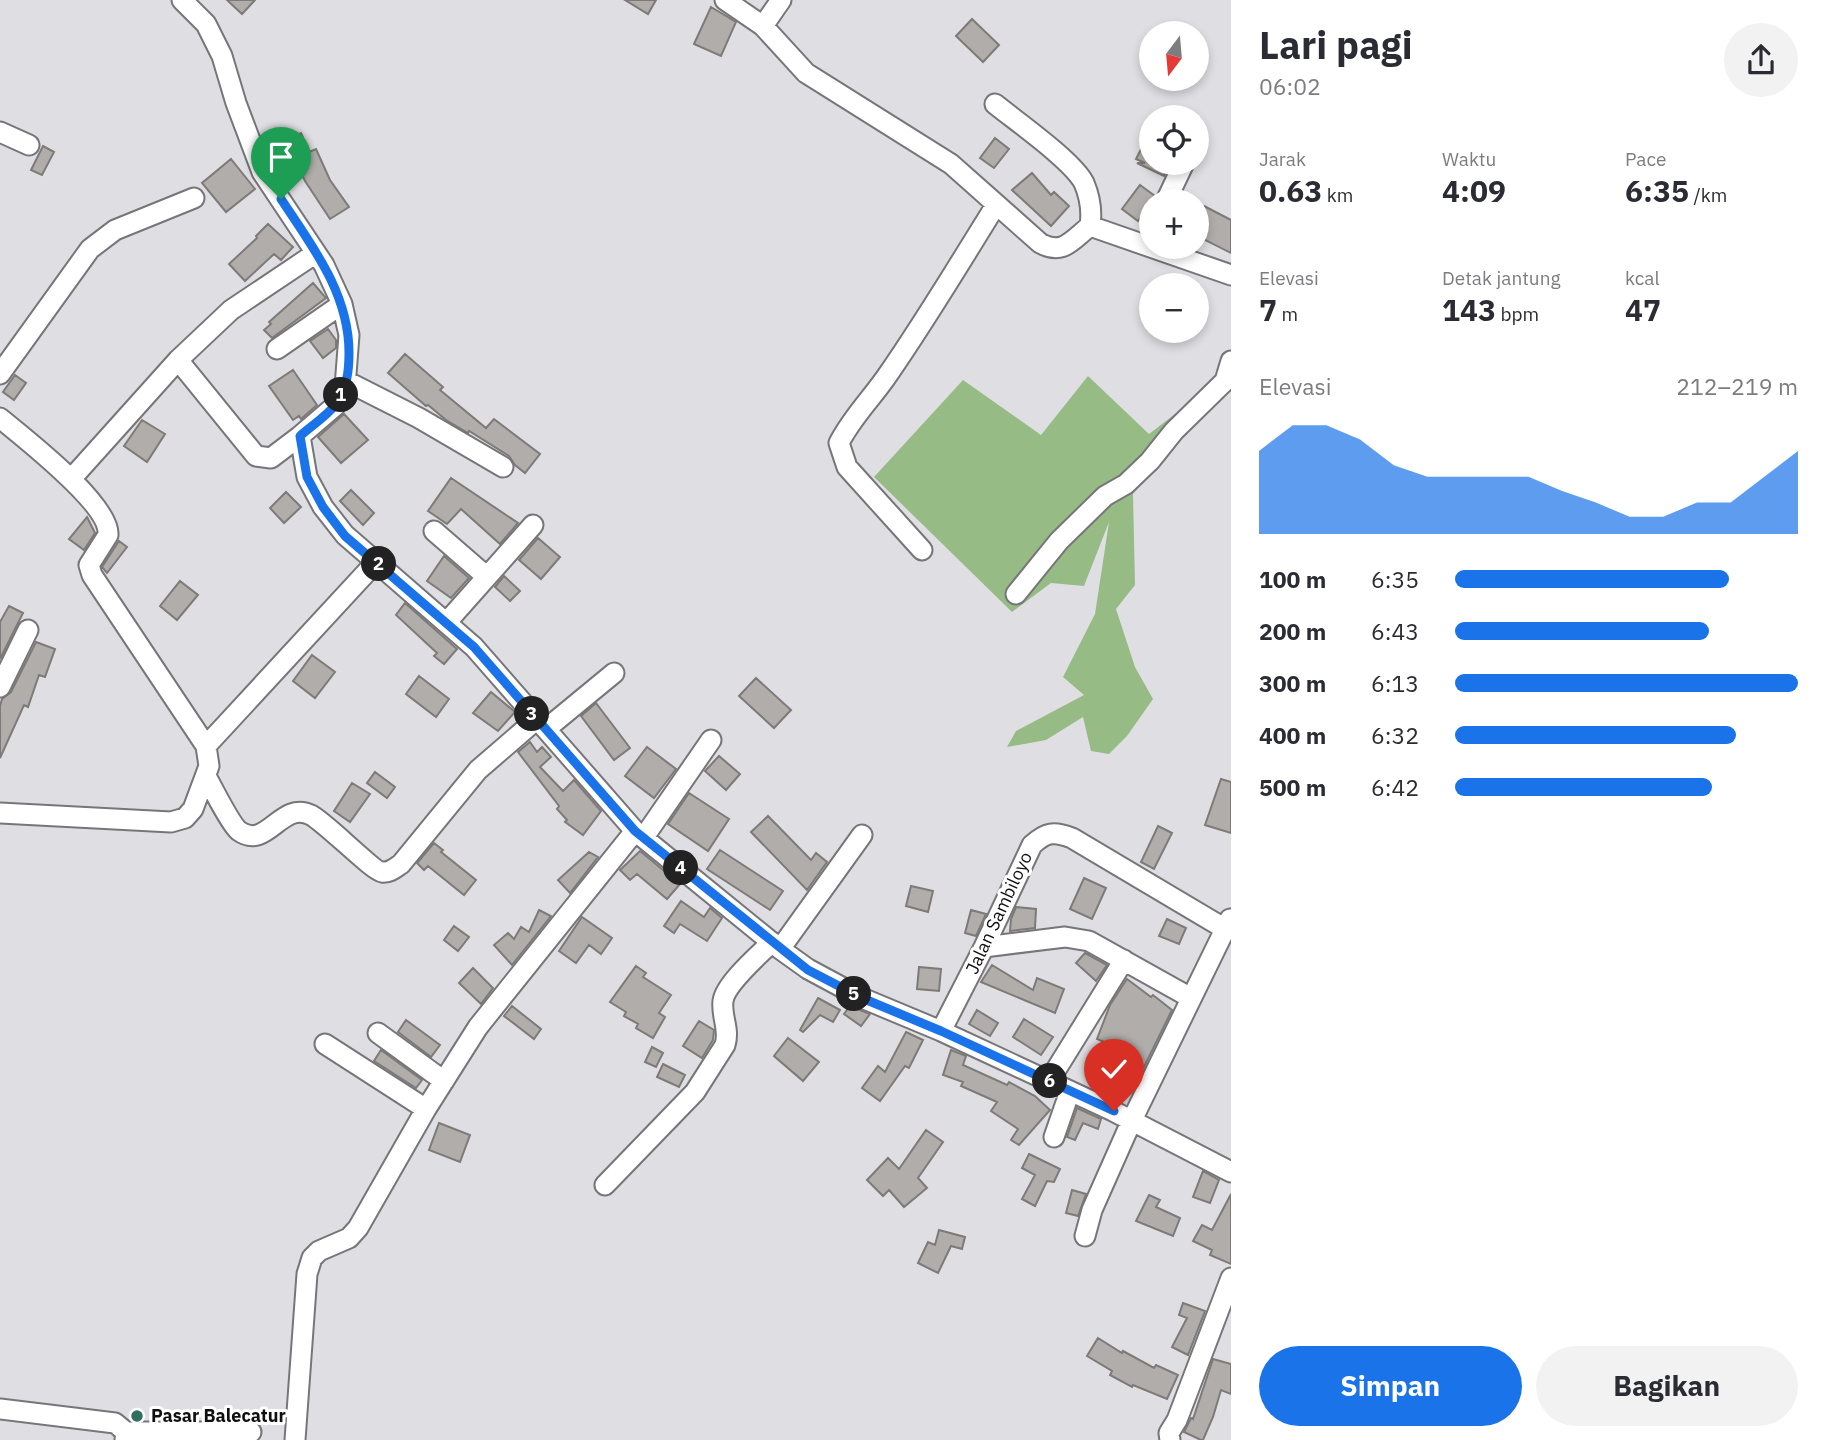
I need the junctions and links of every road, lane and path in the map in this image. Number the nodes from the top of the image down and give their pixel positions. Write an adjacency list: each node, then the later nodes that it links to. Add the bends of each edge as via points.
1 (182, 0): 12 (street, via 206,24 222,56 262,172)
2 (725, 0): 4 (street)
3 (781, 0): 4 (street)
4 (763, 26): 9 (street, via 806,73 951,164)
5 (995, 104): 10 (street, via 1073,168 1089,200)
6 (0, 132): 7 (street)
7 (29, 145)
8 (194, 198): 19 (street, via 115,230 90,248)
9 (996, 205): 10 (street, via 1050,249 1061,249); 28 (street, via 925,320 839,443 847,467)
10 (1090, 226): 11 (street)
11 (1139, 237)
12 (316, 253): 15 (street); 17 (street, via 231,310)
13 (1195, 259): 14 (street)
14 (1231, 275)
15 (342, 304): 16 (street); 20 (street, via 349,335)
16 (277, 349)
17 (178, 360): 23 (street, via 256,456 271,458); 25 (street)
18 (1231, 361): 21 (street)
19 (0, 374)
20 (346, 381): 23 (street, via 335,406); 24 (street)
21 (1228, 388): 31 (street, via 1174,431 1126,484 1105,496 1059,541)
22 (0, 418): 25 (street)
23 (300, 436): 29 (street, via 307,477 323,507 345,536)
24 (503, 467)
25 (72, 478): 38 (street, via 109,529 89,565 92,575)
26 (533, 525): 30 (street)
27 (434, 531): 30 (street)
28 (922, 550)
29 (376, 562): 32 (street); 38 (street)
30 (487, 577): 32 (street)
31 (1016, 594)
32 (446, 623): 36 (street, via 474,647)
33 (28, 630): 35 (street)
34 (614, 673): 36 (street)
35 (0, 687)
36 (542, 724): 39 (street, via 478,770 401,864 390,871 377,871 325,825 298,810 261,834 237,830); 41 (street)
37 (712, 740): 41 (street)
38 (206, 746): 39 (street)
39 (206, 776): 40 (street, via 193,809 185,818 171,822)
40 (0, 813)
41 (640, 834): 44 (street); 51 (street, via 478,1027)
42 (862, 835): 44 (street)
43 (1229, 923): 45 (street, Jalan Sambiloyo, via 1057,832 1044,834 1032,845); 47 (street)
44 (776, 946): 48 (street, via 808,970); 58 (street, via 728,988 723,999 725,1045 695,1092)
45 (984, 947): 46 (street, via 1078,937); 48 (street, Jalan Sambiloyo)
46 (1124, 960): 47 (street); 52 (street)
47 (1191, 998): 55 (street)
48 (941, 1031): 52 (street)
49 (378, 1033): 51 (street)
50 (325, 1044): 54 (street)
51 (444, 1081): 54 (street)
52 (1049, 1081): 53 (street)
53 (1070, 1091): 55 (street); 56 (street)
54 (426, 1109): 64 (street, via 359,1228 349,1238 319,1251 310,1266)
55 (1132, 1120): 57 (street); 59 (street)
56 (1054, 1138)
57 (1231, 1172)
58 (606, 1185)
59 (1085, 1236)
60 (1231, 1278): 65 (street)
61 (0, 1409): 63 (street, via 115,1423)
62 (251, 1432): 63 (street)
63 (125, 1436)
64 (295, 1440)
65 (1170, 1440)

